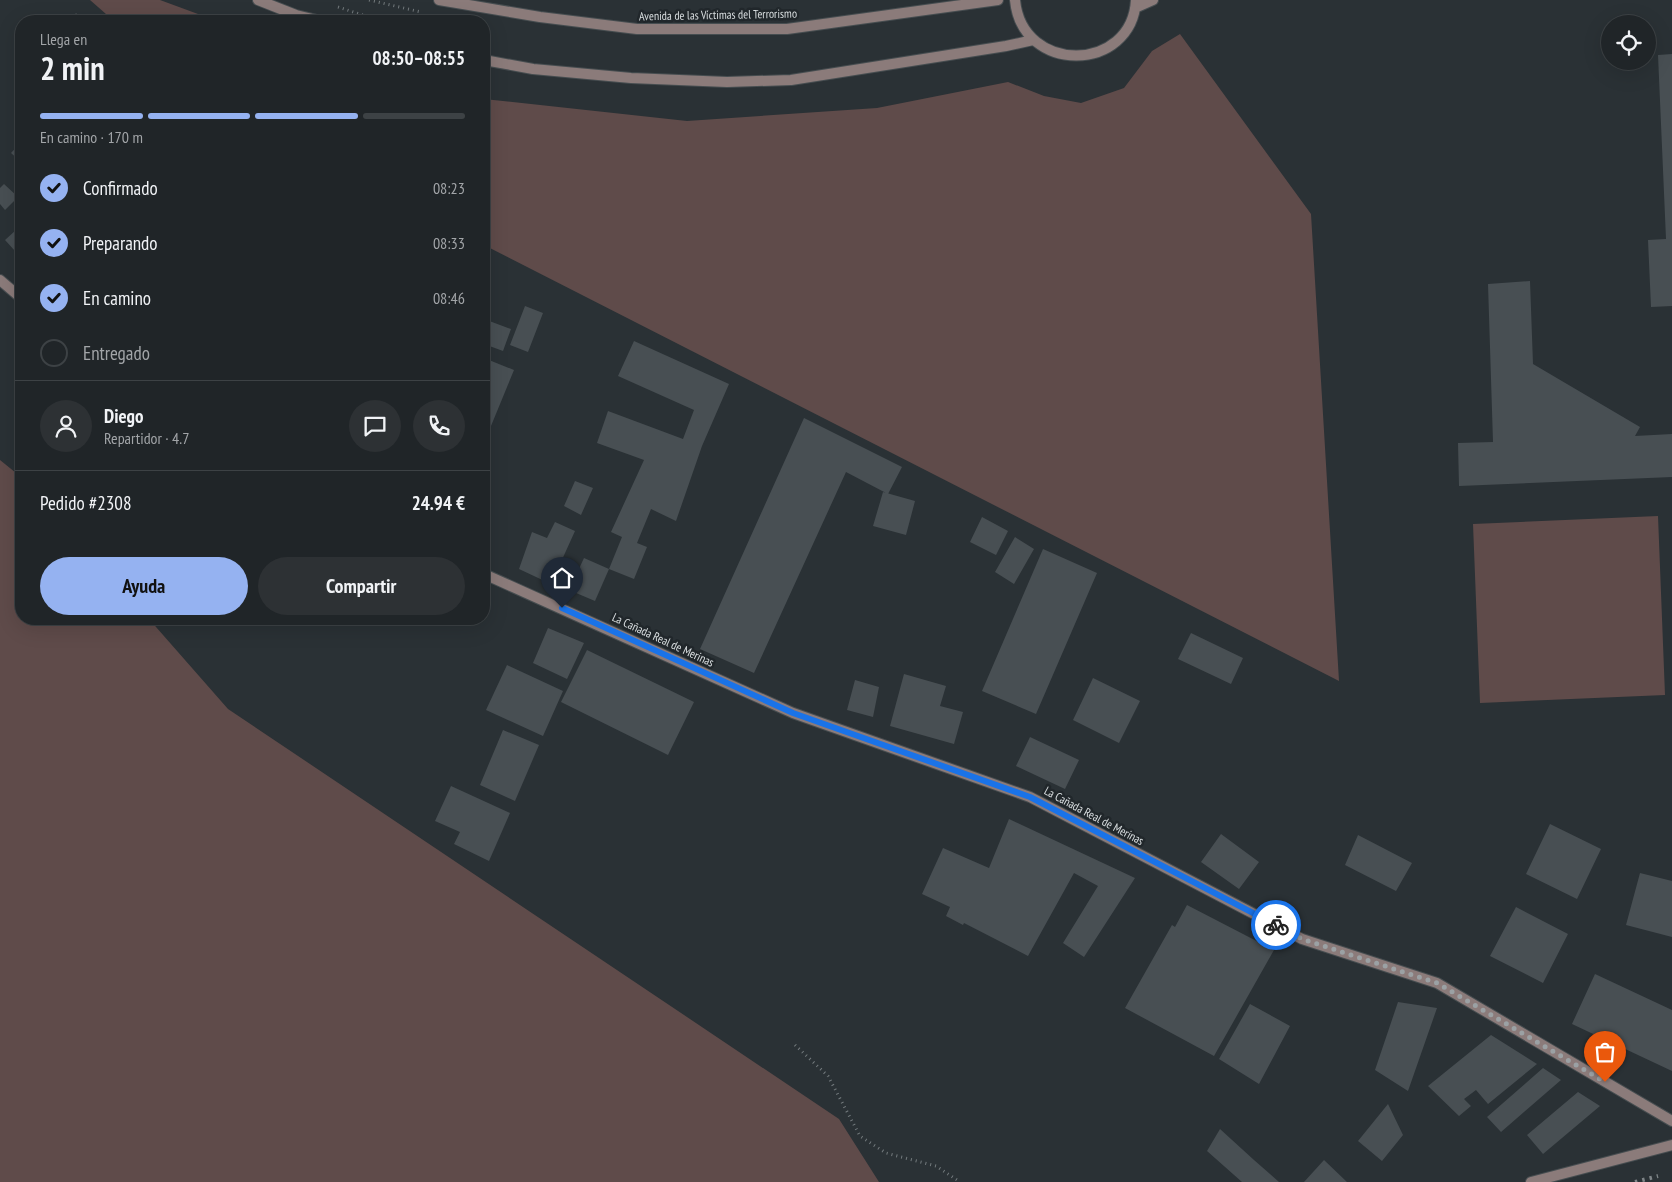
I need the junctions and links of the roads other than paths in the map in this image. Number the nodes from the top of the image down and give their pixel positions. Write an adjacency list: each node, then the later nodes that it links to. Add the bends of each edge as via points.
1 (258, 0): 7 (street)
2 (438, 0): 3 (street, Avenida de las Víctimas del Terrorismo, via 540,17 646,29 787,29)
3 (998, 0)
4 (1015, 0): 8 (street, via 1022,26)
5 (1153, 0): 6 (street)
6 (1136, 4): 8 (street, via 1129,26 1102,50 1084,56 1066,56)
7 (296, 15)
8 (1033, 40): 9 (street, via 791,80 631,78 534,69)
9 (490, 61)
10 (0, 280): 11 (street)
11 (15, 293)
12 (490, 577): 13 (street, La Cañada Real de Merinas, via 793,713 1030,797 1302,939 1437,983)
13 (1672, 1121)
14 (1672, 1145): 15 (street)
15 (1531, 1182)

